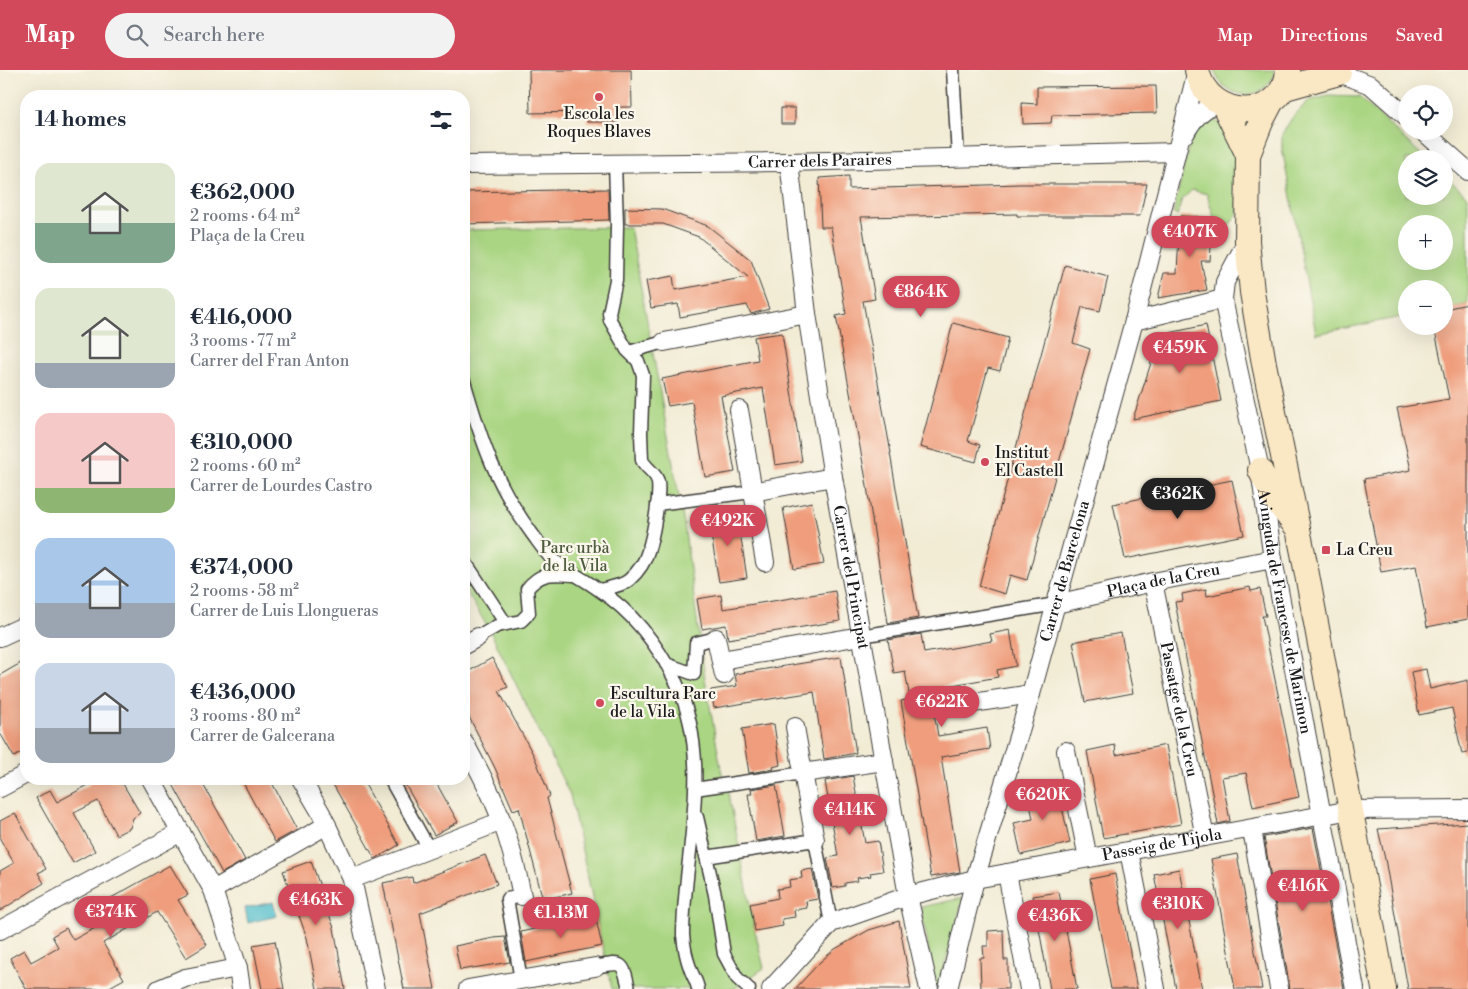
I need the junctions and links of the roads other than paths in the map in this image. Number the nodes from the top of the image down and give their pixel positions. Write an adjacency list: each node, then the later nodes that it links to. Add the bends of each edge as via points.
1 (953, 70): 10 (street)
2 (1197, 71): 5 (main road, via 1204,88); 8 (street, Carrer de Barcelona)
3 (1336, 72): 4 (main road); 6 (street, via 1371,85)
4 (1281, 87): 5 (main road, via 1259,108 1244,110); 9 (main road, via 1261,122)
5 (1220, 104): 8 (street, Carrer de Barcelona, via 1204,110 1192,121); 9 (main road)
6 (1398, 109)
7 (1433, 140): 14 (street)
8 (1176, 152): 10 (street, Carrer dels Paraires); 18 (street, Carrer de Barcelona)
9 (1248, 155): 15 (main road, Avinguda de Francesc de Marimon)
10 (958, 157): 11 (street, Carrer dels Paraires)
11 (789, 162): 12 (street, Carrer dels Paraires); 17 (street, Carrer del Principat)
12 (615, 164): 13 (street, Carrer dels Paraires); 20 (street, via 616,280 609,313)
13 (470, 165)
14 (1468, 171)
15 (1248, 241): 16 (street, Avinguda de Francesc de Marimon, via 1225,282); 27 (main road, Avinguda de Francesc de Marimon, via 1252,292 1264,364)
16 (1223, 299): 18 (street); 23 (street, Avinguda de Francesc de Marimon)
17 (807, 314): 19 (street); 24 (street, Carrer del Principat)
18 (1134, 321): 34 (street, Carrer de Barcelona)
19 (664, 342): 20 (street)
20 (629, 352): 26 (street, via 638,361 643,375 642,460 658,483)
21 (470, 401): 31 (street, via 500,484 551,558)
22 (739, 410): 25 (street)
23 (1260, 470): 27 (main road, via 1273,496); 28 (street, Avinguda de Francesc de Marimon)
24 (833, 477): 25 (street); 37 (street, Carrer del Principat)
25 (752, 492): 26 (street); 29 (street)
26 (656, 504): 33 (street, via 648,552 638,571 627,582)
27 (1298, 530): 57 (main road, Avinguda de Francesc de Marimon)
28 (1273, 559): 32 (street, Plaça de la Creu); 58 (street, Avinguda de Francesc de Marimon)
29 (765, 562)
30 (470, 569): 35 (street)
31 (574, 575): 33 (street); 35 (street, via 542,575 534,580 527,589 529,613 521,622)
32 (1153, 582): 34 (street, Plaça de la Creu); 63 (street, Passatge de la Creu)
33 (599, 590): 41 (street, via 645,631)
34 (1056, 604): 37 (street); 42 (street, Carrer de Barcelona)
35 (506, 624): 40 (street)
36 (20, 628): 38 (street)
37 (861, 636): 39 (street, via 722,667); 47 (street, Carrer del Principat)
38 (0, 637)
39 (716, 638): 41 (street, via 696,643 694,674)
40 (471, 641)
41 (666, 664): 54 (street, via 688,713 695,745)
42 (1031, 694): 43 (street); 71 (street, Carrer de Barcelona)
43 (960, 705)
44 (795, 727): 48 (street)
45 (1066, 751): 68 (street)
46 (470, 753): 59 (street)
47 (884, 761): 48 (street); 74 (street, Carrer del Principat)
48 (803, 773): 54 (street); 64 (street)
49 (20, 777): 53 (street)
50 (154, 785): 62 (street)
51 (304, 785): 60 (street)
52 (393, 785): 65 (street)
53 (0, 788)
54 (695, 789): 55 (street)
55 (695, 809): 67 (street); 85 (street, via 683,934)
56 (1468, 809): 57 (street, Passeig de Tijola)
57 (1350, 810): 58 (street, Passeig de Tijola); 94 (main road, Avinguda de Francesc de Marimon)
58 (1322, 816): 61 (street, Passeig de Tijola); 93 (street, Avinguda de Francesc de Marimon)
59 (502, 821): 65 (street); 73 (street)
60 (327, 826): 70 (street); 72 (street)
61 (1252, 829): 63 (street, Passeig de Tijola); 92 (street)
62 (181, 832): 72 (street); 76 (street)
63 (1205, 837): 66 (street, Passeig de Tijola)
64 (815, 840): 67 (street); 75 (street)
65 (429, 849): 70 (street)
66 (1129, 851): 68 (street, Passeig de Tijola); 91 (street)
67 (706, 857): 86 (street, via 724,954 737,978)
68 (1088, 858): 69 (street, Passeig de Tijola)
69 (1007, 873): 71 (street, Passeig de Tijola); 90 (street)
70 (352, 879): 82 (street)
71 (974, 879): 74 (street, Passeig de Tijola); 89 (street, Carrer de Barcelona)
72 (212, 890): 78 (street)
73 (522, 896): 79 (street, via 507,899)
74 (908, 896): 75 (street, Passeig de Tijola); 88 (street, Carrer del Principat)
75 (832, 923): 87 (street)
76 (0, 930)
77 (595, 967): 79 (street); 84 (street, via 616,963 626,975)
78 (238, 968): 80 (street, via 185,978); 81 (street)
79 (530, 982): 83 (street)
80 (158, 989)
81 (241, 989)
82 (376, 989)
83 (468, 989)
84 (629, 989)
85 (698, 989)
86 (749, 989)
87 (771, 989)
88 (929, 989)
89 (948, 989)
90 (1029, 989)
91 (1156, 989)
92 (1279, 989)
93 (1355, 989)
94 (1384, 989)

